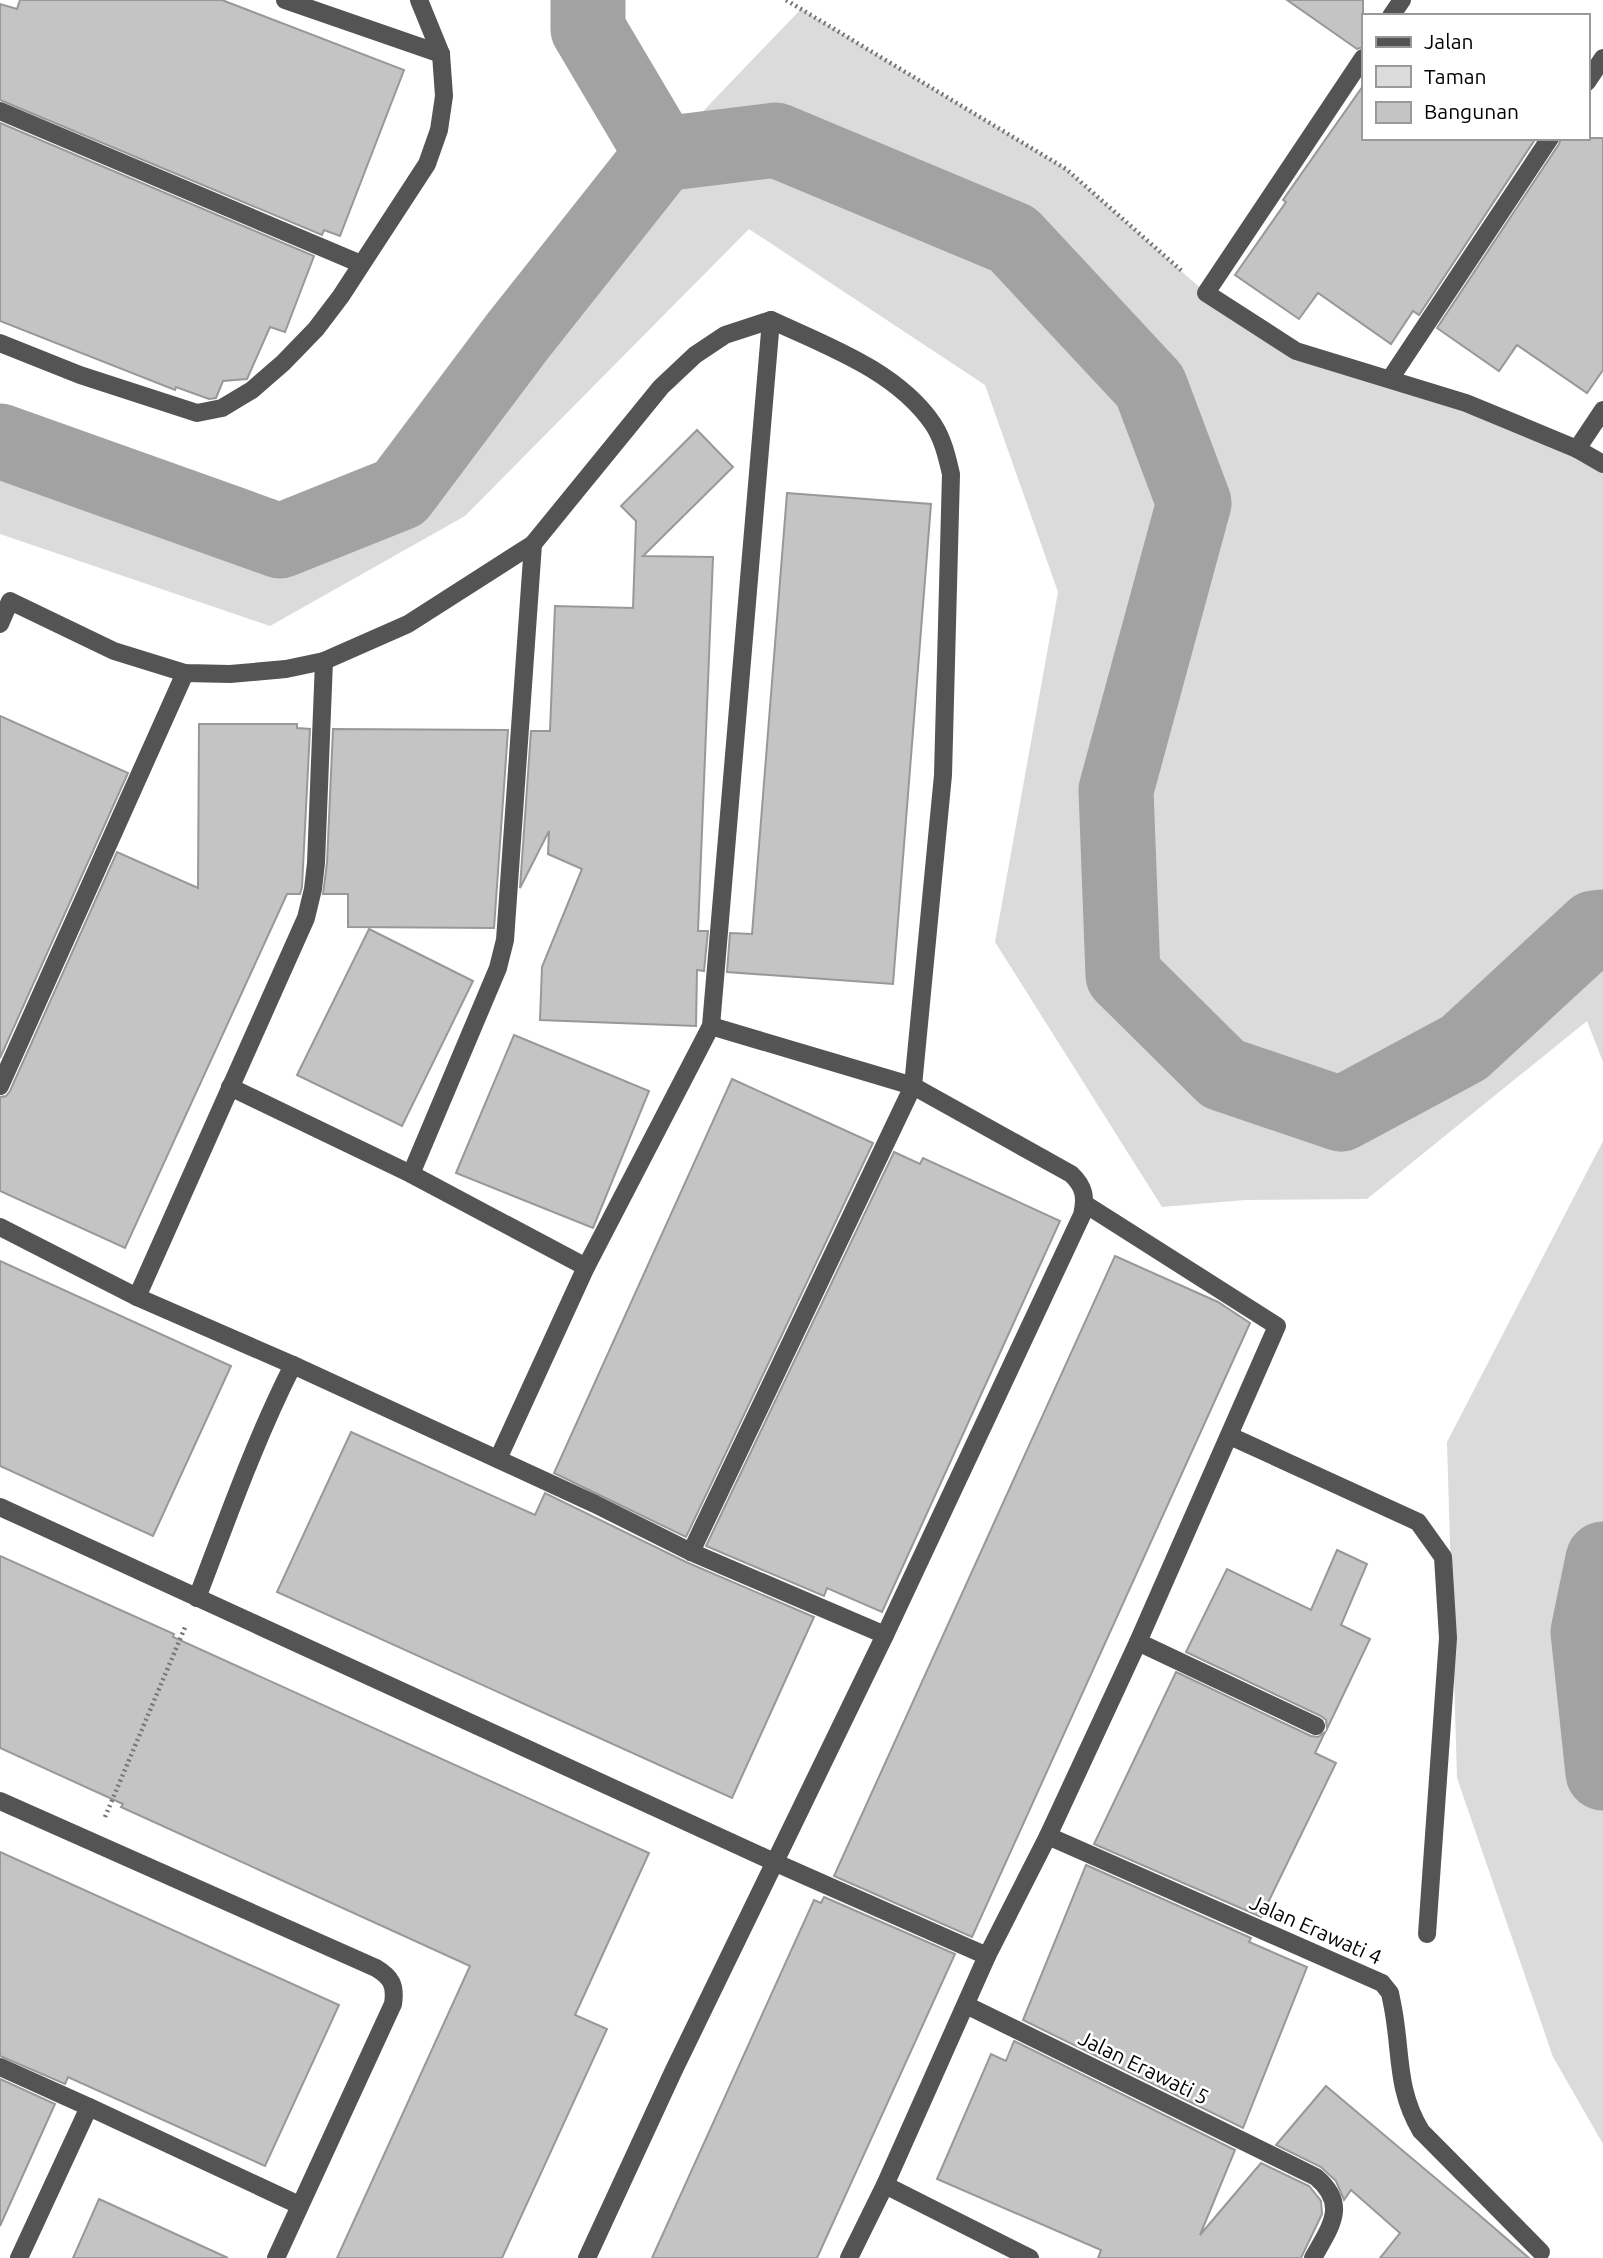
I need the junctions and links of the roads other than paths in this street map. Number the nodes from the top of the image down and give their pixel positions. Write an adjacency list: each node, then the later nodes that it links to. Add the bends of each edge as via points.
1 (285, 0): 3 (street)
2 (419, 0): 3 (street)
3 (441, 54): 9 (street, via 439,130 427,164)
4 (1603, 58): 6 (street)
5 (1362, 59): 12 (street, via 1206,293 1296,351)
6 (1589, 79)
7 (0, 111): 9 (street)
8 (1549, 140): 12 (street)
9 (361, 264): 11 (street, via 316,328 283,363 252,390 211,411 184,409)
10 (771, 320): 16 (street, via 725,335 661,387); 20 (street); 22 (street, via 855,360 915,403 933,424 951,474 943,775)
11 (0, 343)
12 (1390, 379): 14 (street, via 1466,403)
13 (1603, 410): 14 (street)
14 (1577, 449): 15 (street)
15 (1603, 464)
16 (533, 544): 18 (street, via 408,624); 24 (street, via 505,940 498,968)
17 (0, 624): 19 (street, via 10,601 114,651)
18 (324, 661): 19 (street, via 230,674); 23 (street, via 313,890 306,918)
19 (185, 673): 21 (street)
20 (711, 1026): 22 (street); 27 (street)
21 (0, 1086)
22 (913, 1086): 25 (street, via 1071,1174 1084,1192); 33 (street)
23 (230, 1087): 24 (street); 28 (street)
24 (411, 1174): 27 (street)
25 (1085, 1204): 30 (street, via 1277,1326); 35 (street)
26 (0, 1227): 28 (street)
27 (586, 1267): 31 (street)
28 (137, 1297): 29 (street)
29 (293, 1365): 31 (street); 34 (street, via 237,1491)
30 (1230, 1436): 36 (street); 41 (street, via 1418,1522 1443,1557 1448,1637)
31 (498, 1459): 33 (street)
32 (0, 1507): 34 (street)
33 (691, 1552): 35 (street)
34 (197, 1598): 40 (street)
35 (886, 1634): 40 (street)
36 (1138, 1642): 37 (street); 39 (street)
37 (1316, 1726)
38 (0, 1801): 47 (street, via 376,1968 393,1982 393,2004)
39 (1048, 1836): 42 (street); 48 (street, Jalan Erawati 4, via 1382,1983 1390,1993 1403,2088 1421,2131)
40 (774, 1862): 42 (street); 51 (street)
41 (1427, 1934)
42 (987, 1956): 43 (street)
43 (966, 2006): 46 (street); 54 (street, Jalan Erawati 5, via 1303,2170 1327,2186 1335,2211)
44 (0, 2067): 45 (street)
45 (89, 2107): 47 (street); 49 (street)
46 (885, 2185): 52 (street); 53 (street)
47 (299, 2205): 50 (street)
48 (1541, 2252)
49 (19, 2258)
50 (276, 2258)
51 (587, 2258)
52 (849, 2258)
53 (1030, 2258)
54 (1313, 2258)

